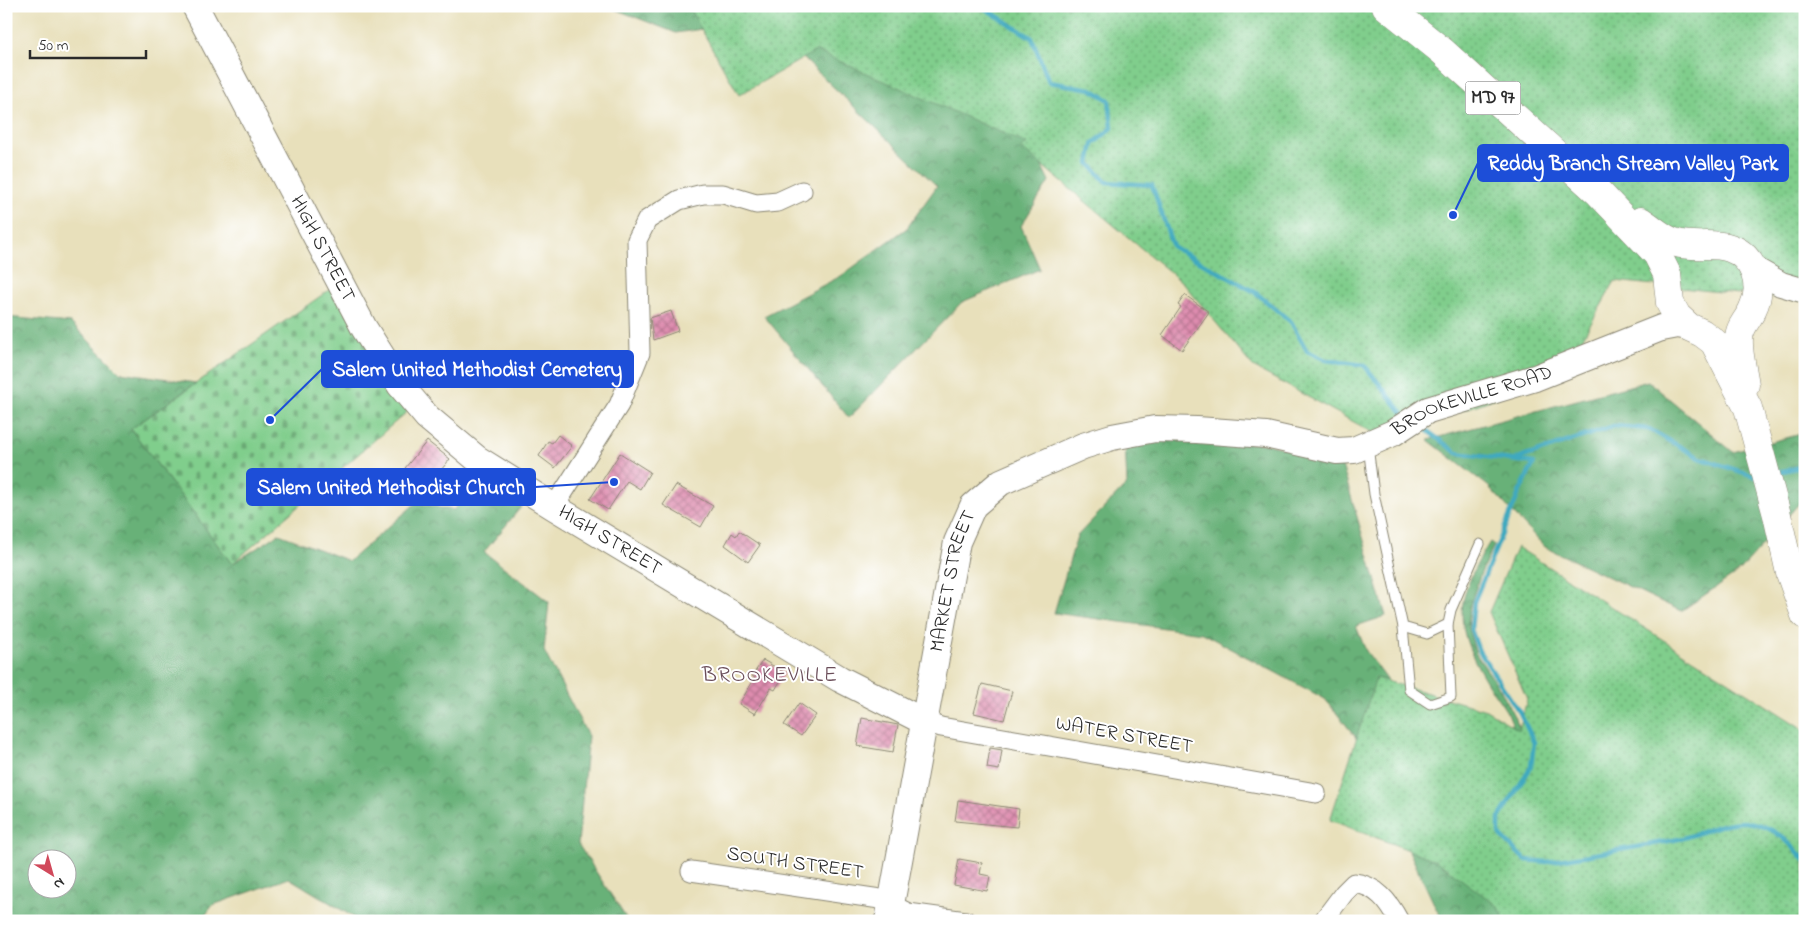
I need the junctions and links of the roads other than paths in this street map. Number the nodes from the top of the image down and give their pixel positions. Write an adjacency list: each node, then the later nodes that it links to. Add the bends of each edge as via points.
1 (195, 6): 15 (main road, HIGH STREET, via 364,328 400,385 427,417 456,442)
2 (1386, 6): 4 (main road, MD 97, via 1442,51)
3 (802, 191): 15 (street, via 778,202 756,204 723,194 703,194 679,200 647,220 637,240 640,353 620,406)
4 (1598, 192): 5 (main road, MD 97, via 1675,243); 8 (main road, MD 97, via 1657,254 1664,265)
5 (1704, 245): 6 (main road, MD 97, via 1732,248); 8 (main road, via 1679,260 1671,273)
6 (1753, 268): 7 (street, via 1781,284); 10 (main road, MD 97, via 1757,288)
7 (1805, 291)
8 (1669, 292): 11 (main road, MD 97, via 1677,316); 12 (main road, BROOKEVILLE ROAD, via 1651,316)
9 (1805, 301): 10 (street, via 1772,299)
10 (1749, 315): 11 (main road, via 1725,332); 13 (main road, MD 97, via 1739,339)
11 (1696, 330): 12 (main road, BROOKEVILLE ROAD, via 1677,325 1661,328); 13 (main road, MD 97, via 1718,348)
12 (1578, 362): 14 (main road, BROOKEVILLE ROAD, via 1428,410)
13 (1748, 408): 17 (main road, MD 97, via 1790,573)
14 (1368, 444): 19 (lane, via 1374,494); 20 (main road, MARKET STREET, via 1354,450 1337,451 1266,436 1155,430 1083,446 1001,482 973,506 957,542)
15 (554, 507): 20 (main road, HIGH STREET, via 840,679)
16 (1480, 544): 18 (lane)
17 (1805, 615)
18 (1448, 624): 19 (lane, via 1427,634); 19 (lane, via 1451,697 1430,704 1409,690)
19 (1402, 627)
20 (924, 722): 21 (street, WATER STREET); 23 (main road, MARKET STREET)
21 (1316, 793)
22 (691, 872): 23 (street, SOUTH STREET, via 880,899)
23 (890, 913): 24 (street, SOUTH STREET)
24 (966, 921)
25 (1323, 921): 26 (street, via 1354,884 1368,884 1383,897)
26 (1400, 921)

